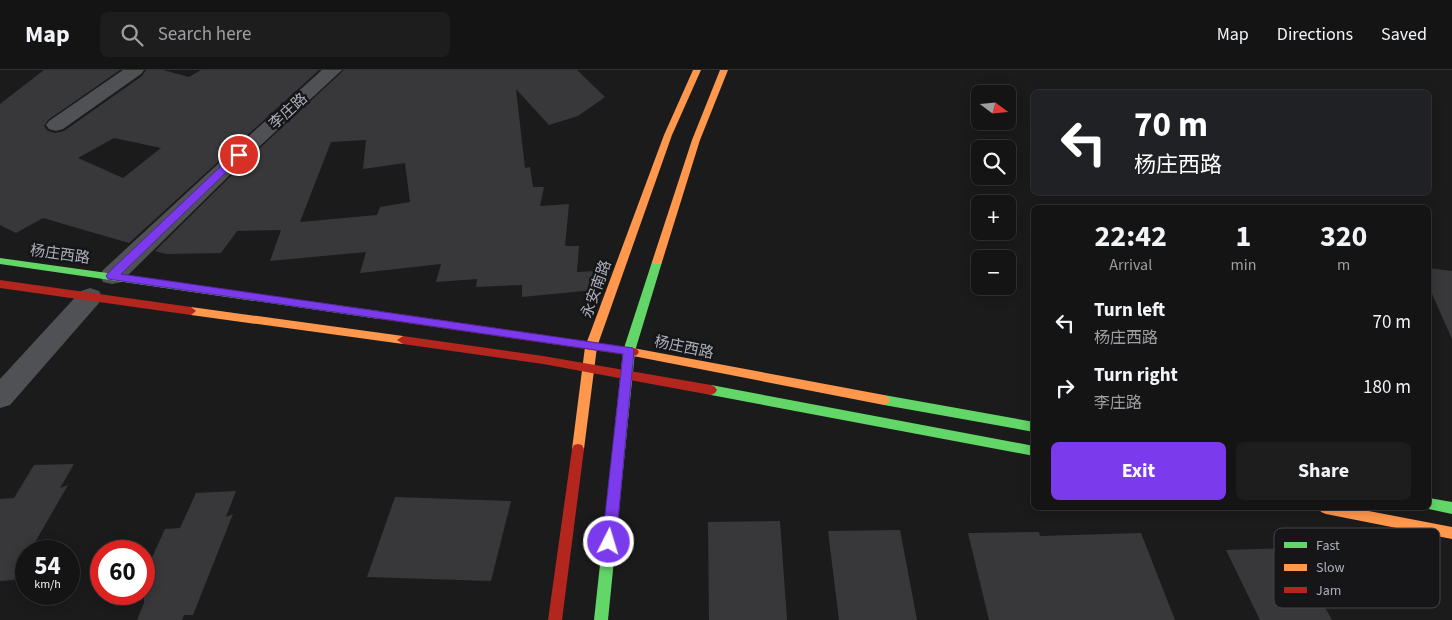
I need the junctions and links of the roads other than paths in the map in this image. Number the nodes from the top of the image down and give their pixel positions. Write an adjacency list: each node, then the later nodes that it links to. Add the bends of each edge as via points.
1 (135, 70): 5 (street)
2 (333, 70): 7 (street, 李庄路)
3 (697, 70): 10 (street, 永安南路, via 668,135)
4 (724, 70): 11 (street, via 696,140)
5 (56, 125)
6 (0, 261): 7 (street, 杨庄西路)
7 (112, 276): 10 (street, 杨庄西路)
8 (0, 284): 9 (street)
9 (90, 297): 12 (street); 14 (street)
10 (591, 346): 11 (street, 杨庄西路); 12 (street, 永安南路)
11 (629, 351): 13 (street); 15 (street, 杨庄西路)
12 (588, 368): 13 (street); 21 (street, 永安南路)
13 (626, 374): 16 (street); 22 (street)
14 (0, 396)
15 (1031, 427)
16 (1031, 449)
17 (1431, 504): 18 (street)
18 (1452, 508)
19 (1336, 510): 20 (street)
20 (1427, 528)
21 (555, 620)
22 (601, 620)

